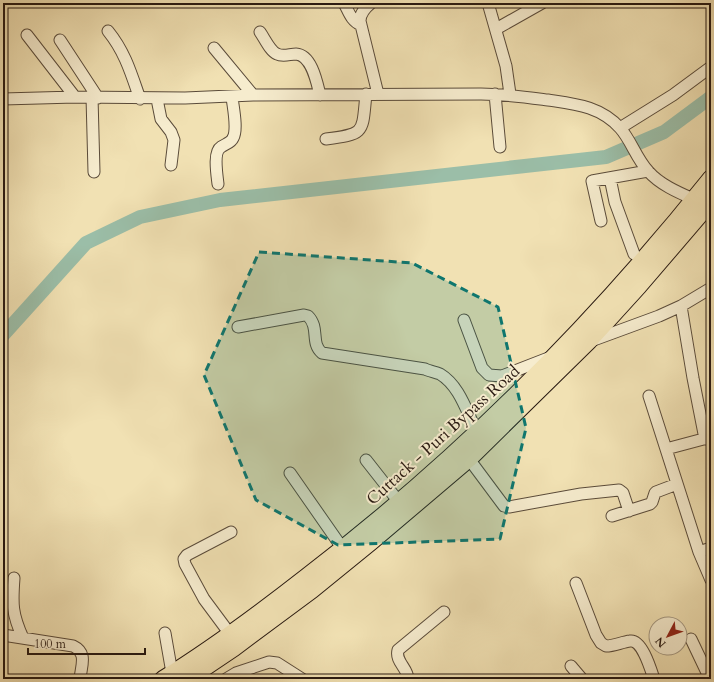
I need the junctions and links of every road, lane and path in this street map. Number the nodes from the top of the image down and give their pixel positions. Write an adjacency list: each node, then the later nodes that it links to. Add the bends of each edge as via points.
1 (344, 3): 5 (street, via 352,19)
2 (371, 3): 5 (street, via 360,17)
3 (488, 3): 6 (street)
4 (542, 3): 6 (street)
5 (361, 25): 14 (street)
6 (496, 29): 16 (street)
7 (108, 31): 24 (street, via 118,43 128,64)
8 (260, 32): 18 (street, via 278,54 298,54 306,58)
9 (27, 35): 20 (street)
10 (60, 40): 21 (street)
11 (214, 48): 17 (street)
12 (711, 67): 25 (street)
13 (366, 94): 14 (street); 18 (street); 26 (street, via 362,127 358,132)
14 (378, 94): 15 (street)
15 (495, 94): 16 (street); 27 (street)
16 (510, 94): 25 (street, via 582,105 608,117)
17 (253, 95): 18 (street); 19 (street)
18 (320, 95)
19 (232, 96): 22 (street); 33 (street, via 234,137 220,147 216,154)
20 (75, 97): 21 (street); 23 (street)
21 (95, 98): 24 (street); 30 (street)
22 (157, 98): 24 (street); 28 (street, via 161,119 174,140)
23 (3, 99)
24 (140, 99)
25 (622, 130): 29 (street)
26 (326, 139)
27 (500, 147)
28 (171, 165)
29 (645, 167): 31 (street); 34 (street, via 667,186)
30 (94, 172)
31 (610, 178): 35 (street, via 592,181); 36 (street, via 614,202)
32 (711, 178): 34 (highway, Cuttack - Puri Bypass Road)
33 (218, 184)
34 (706, 204): 41 (highway, Cuttack - Puri Bypass Road, via 639,286); 42 (highway, Cuttack - Puri Bypass Road, via 671,229)
35 (601, 221)
36 (634, 254)
37 (711, 288): 38 (street)
38 (682, 306): 41 (street); 45 (street, via 693,378)
39 (464, 320): 42 (street, via 482,368 489,375 502,376)
40 (238, 327): 44 (street, via 304,315 314,324 315,344 322,352 439,373 450,381 456,390)
41 (588, 342): 47 (highway, Cuttack - Puri Bypass Road)
42 (557, 355): 44 (highway, Cuttack - Puri Bypass Road)
43 (649, 396): 46 (street)
44 (477, 432): 51 (highway, Cuttack - Puri Bypass Road)
45 (708, 438): 46 (street)
46 (666, 449): 50 (street)
47 (469, 459): 52 (street, via 504,506 616,490 623,493); 70 (highway, Cuttack - Puri Bypass Road, via 312,590)
48 (366, 460): 51 (street)
49 (290, 473): 56 (street)
50 (677, 484): 52 (street, via 656,492 650,504); 57 (street)
51 (399, 502): 56 (highway, Cuttack - Puri Bypass Road)
52 (628, 508): 53 (street)
53 (612, 516)
54 (231, 532): 63 (street, via 184,559 204,599)
55 (711, 548): 57 (street)
56 (343, 549): 63 (highway, Cuttack - Puri Bypass Road)
57 (699, 552): 59 (street)
58 (14, 578): 65 (street, via 12,602)
59 (711, 580)
60 (576, 583): 75 (street, via 600,643 606,646 635,641 640,645)
61 (444, 612): 73 (street, via 398,650 398,660 408,674)
62 (164, 633): 68 (street)
63 (230, 634): 68 (highway, Cuttack - Puri Bypass Road)
64 (3, 635): 65 (street)
65 (23, 638): 69 (street, via 79,649 82,653)
66 (691, 640): 76 (street)
67 (571, 666): 74 (street)
68 (168, 676)
69 (80, 679)
70 (188, 679)
71 (226, 679): 72 (street, via 269,662 281,665)
72 (302, 679)
73 (408, 679)
74 (582, 679)
75 (654, 679)
76 (710, 679)

